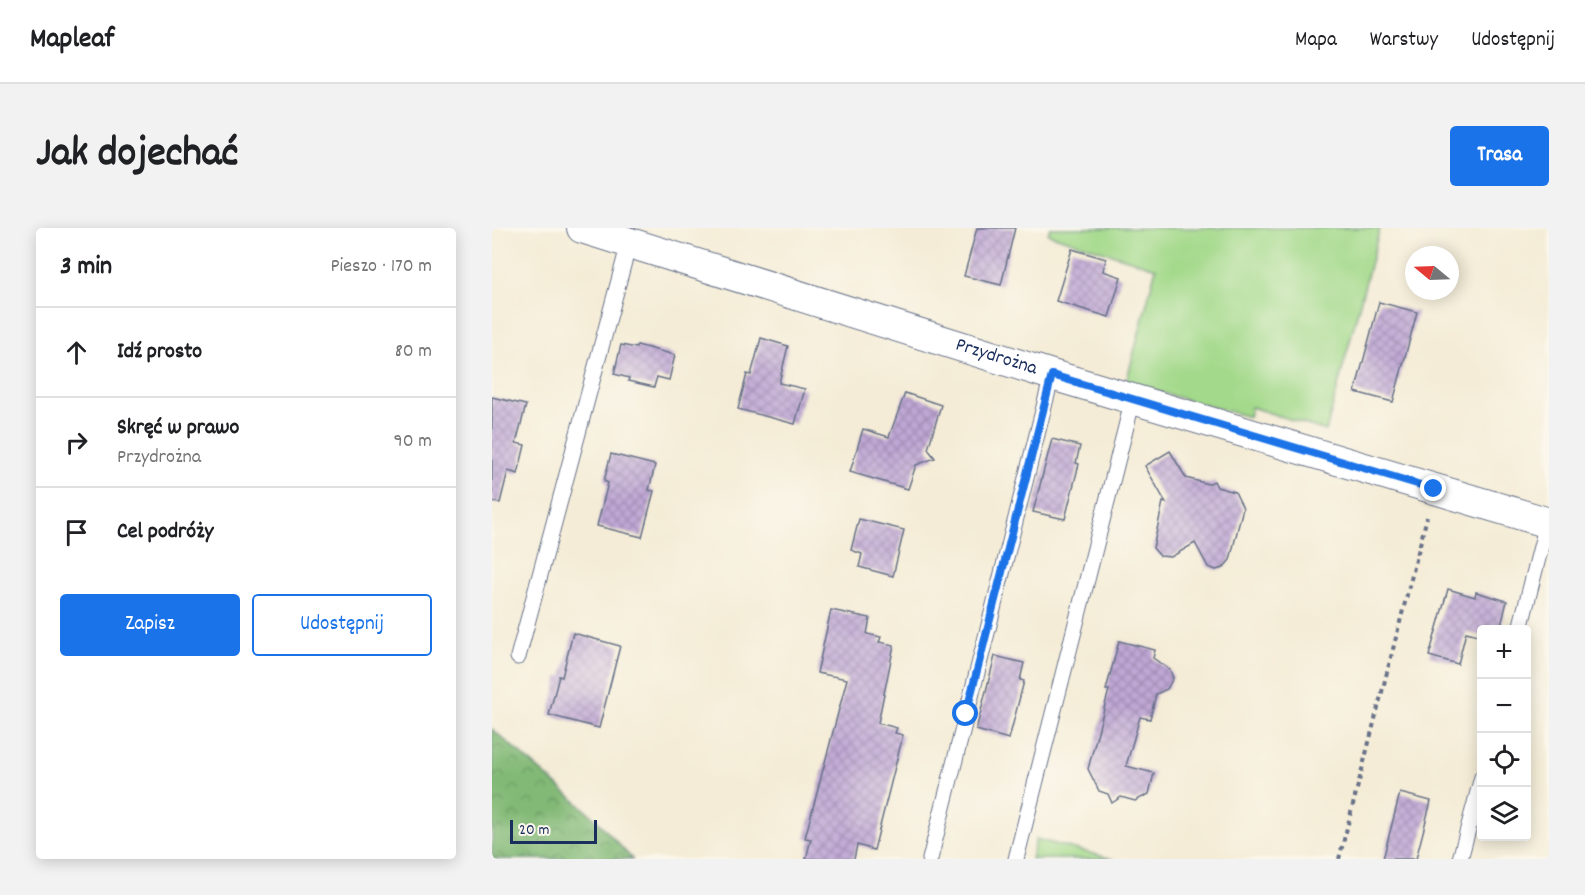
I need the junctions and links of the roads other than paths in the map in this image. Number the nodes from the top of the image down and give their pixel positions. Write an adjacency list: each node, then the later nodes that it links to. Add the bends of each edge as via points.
1 (582, 228): 2 (street, Przydrożna)
2 (629, 243): 3 (street, Przydrożna); 7 (lane)
3 (1052, 375): 4 (street, Przydrożna); 9 (lane)
4 (1133, 399): 5 (street, Przydrożna); 10 (lane)
5 (1548, 523): 6 (lane)
6 (1521, 625)
7 (518, 657)
8 (1479, 787): 11 (lane)
9 (930, 859)
10 (1016, 859)
11 (1460, 859)

